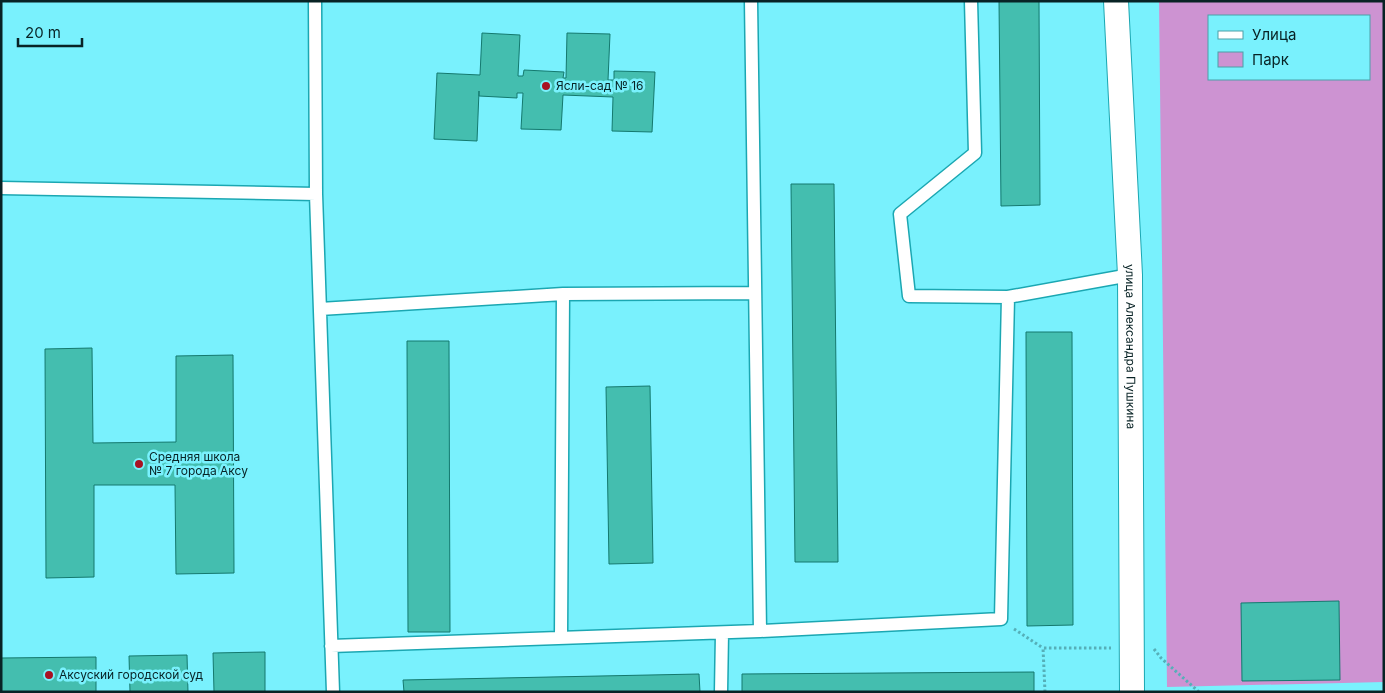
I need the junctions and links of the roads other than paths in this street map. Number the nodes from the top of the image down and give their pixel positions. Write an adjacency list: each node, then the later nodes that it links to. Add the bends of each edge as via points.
1 (315, 1): 6 (lane)
2 (751, 1): 8 (lane)
3 (971, 1): 10 (lane, via 975,153 900,214 909,296)
4 (1116, 1): 7 (street, улица Александра Пушкина)
5 (1, 188): 6 (lane)
6 (316, 194): 11 (lane)
7 (1130, 275): 10 (lane); 18 (street, улица Александра Пушкина)
8 (755, 293): 9 (lane); 12 (lane)
9 (563, 294): 11 (lane); 14 (lane)
10 (1008, 297): 12 (lane, via 1000,619)
11 (320, 309): 15 (lane)
12 (760, 631): 13 (lane)
13 (722, 633): 14 (lane); 17 (lane)
14 (561, 638): 15 (lane)
15 (331, 646): 16 (lane)
16 (333, 692)
17 (721, 692)
18 (1132, 692)

